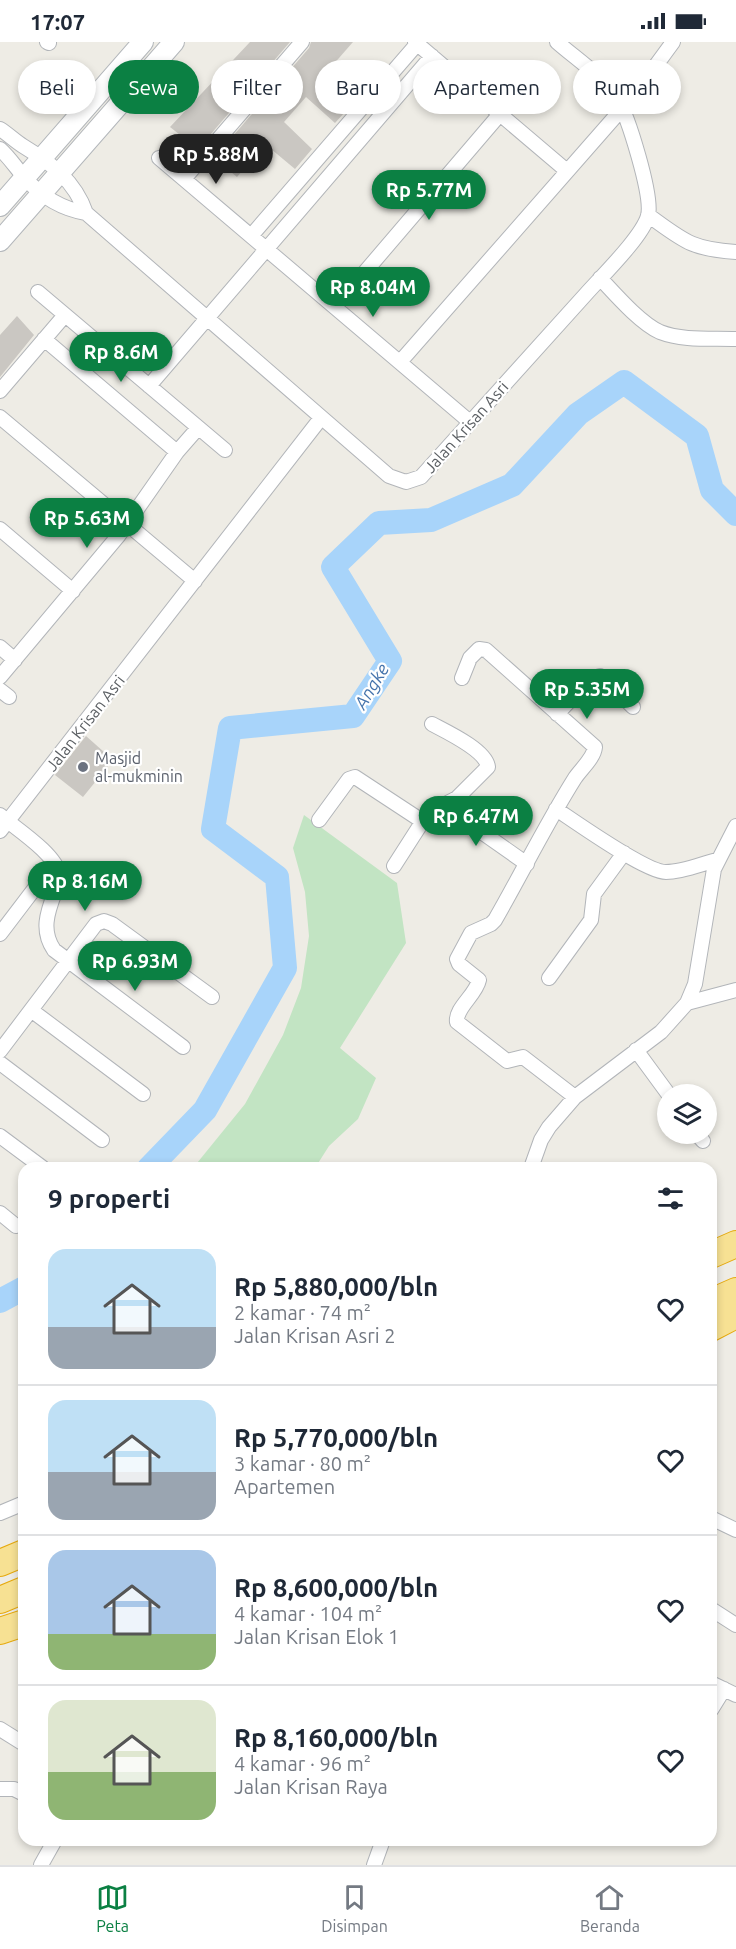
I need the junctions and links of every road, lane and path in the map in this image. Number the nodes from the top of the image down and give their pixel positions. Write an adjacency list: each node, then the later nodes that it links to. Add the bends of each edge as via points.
1 (143, 42): 17 (street)
2 (174, 42): 20 (street)
3 (302, 42): 22 (street)
4 (557, 42): 9 (street)
5 (673, 42): 10 (street)
6 (416, 43): 7 (street); 27 (street)
7 (432, 56): 8 (street); 29 (street)
8 (437, 60)
9 (578, 60)
10 (659, 60)
11 (500, 114): 19 (street); 33 (street)
12 (617, 114): 19 (street)
13 (624, 114): 26 (street, via 648,193)
14 (0, 129): 15 (street)
15 (22, 145): 16 (street); 17 (street)
16 (5, 153): 21 (street)
17 (42, 157): 20 (street); 21 (street)
18 (159, 158): 22 (street)
19 (567, 171): 38 (street)
20 (60, 172): 23 (street); 25 (street, via 81,197)
21 (24, 178): 23 (street); 24 (street)
22 (184, 179): 27 (street)
23 (42, 193): 25 (street, via 69,210); 28 (street)
24 (0, 206)
25 (86, 213): 35 (street)
26 (648, 215): 30 (street, via 693,245); 31 (street, Jalan Krisan Asri, via 640,232)
27 (251, 236): 29 (street)
28 (0, 241)
29 (266, 249): 33 (street); 35 (street)
30 (736, 252)
31 (600, 278): 37 (street, via 660,331 684,337); 43 (street, Jalan Krisan Asri)
32 (38, 292): 34 (street)
33 (335, 307): 38 (street)
34 (65, 315): 36 (street); 39 (street)
35 (207, 318): 39 (street); 42 (street)
36 (44, 339): 40 (street); 46 (street)
37 (736, 339)
38 (400, 362): 43 (street)
39 (148, 386): 44 (street)
40 (0, 391)
41 (0, 417): 47 (street)
42 (321, 418): 43 (street, Jalan Krisan Asri, via 389,476 406,482 421,477); 49 (street, Jalan Krisan Asri)
43 (470, 422)
44 (198, 428): 45 (street); 46 (street)
45 (225, 450)
46 (177, 452): 47 (street)
47 (127, 524): 49 (street); 50 (street)
48 (0, 529): 50 (street)
49 (195, 581): 62 (street, Jalan Krisan Asri)
50 (73, 591): 52 (street)
51 (0, 647): 52 (street)
52 (15, 660): 53 (street)
53 (0, 677)
54 (462, 678): 56 (street, via 472,655 484,649)
55 (633, 707): 56 (street, via 600,676 588,682)
56 (556, 714): 59 (street, via 595,750)
57 (432, 724): 58 (street, via 467,744 489,764 457,798)
58 (443, 805): 61 (street, via 432,809); 67 (street)
59 (556, 809): 64 (street); 67 (street)
60 (320, 820): 61 (street, via 349,779 355,777)
61 (422, 821): 68 (street)
62 (3, 822): 66 (street)
63 (736, 826): 65 (street)
64 (624, 853): 65 (street, via 664,872); 71 (street, via 594,894 591,920)
65 (717, 860): 74 (street, via 695,984)
66 (54, 863): 69 (street); 70 (street, via 59,874 46,920 48,941)
67 (528, 864): 82 (street, via 495,920 471,933 458,954 459,964 479,980 456,1020 507,1061 523,1057)
68 (394, 866)
69 (0, 934)
70 (69, 961): 73 (street, via 96,924 104,921); 75 (street); 76 (street)
71 (549, 978)
72 (736, 990): 74 (street)
73 (212, 998)
74 (687, 1003): 77 (street, via 661,1032)
75 (32, 1010): 78 (street); 81 (street)
76 (183, 1047)
77 (636, 1050): 80 (street); 82 (street)
78 (0, 1051)
79 (0, 1063): 84 (street)
80 (661, 1084)
81 (143, 1094)
82 (575, 1096): 86 (street, via 549,1127)
83 (0, 1136): 85 (street)
84 (102, 1140)
85 (35, 1162)
86 (533, 1162)
87 (0, 1213): 88 (street)
88 (16, 1226)
89 (736, 1244): 90 (highway)
90 (717, 1252)
91 (736, 1291): 92 (highway)
92 (717, 1299)
93 (736, 1316): 94 (highway)
94 (717, 1325)
95 (18, 1506): 96 (street)
96 (0, 1513)
97 (717, 1521): 98 (street)
98 (736, 1530)
99 (18, 1556): 100 (highway)
100 (0, 1563)
101 (18, 1592): 102 (highway)
102 (0, 1600)
103 (717, 1613): 105 (street)
104 (18, 1625): 106 (highway)
105 (736, 1625)
106 (0, 1631)
107 (728, 1689): 108 (street)
108 (717, 1703)
109 (0, 1729): 110 (street)
110 (18, 1740)
111 (0, 1790): 112 (street)
112 (18, 1791)
113 (52, 1846): 115 (street)
114 (380, 1846): 116 (street)
115 (41, 1865)
116 (374, 1865)

